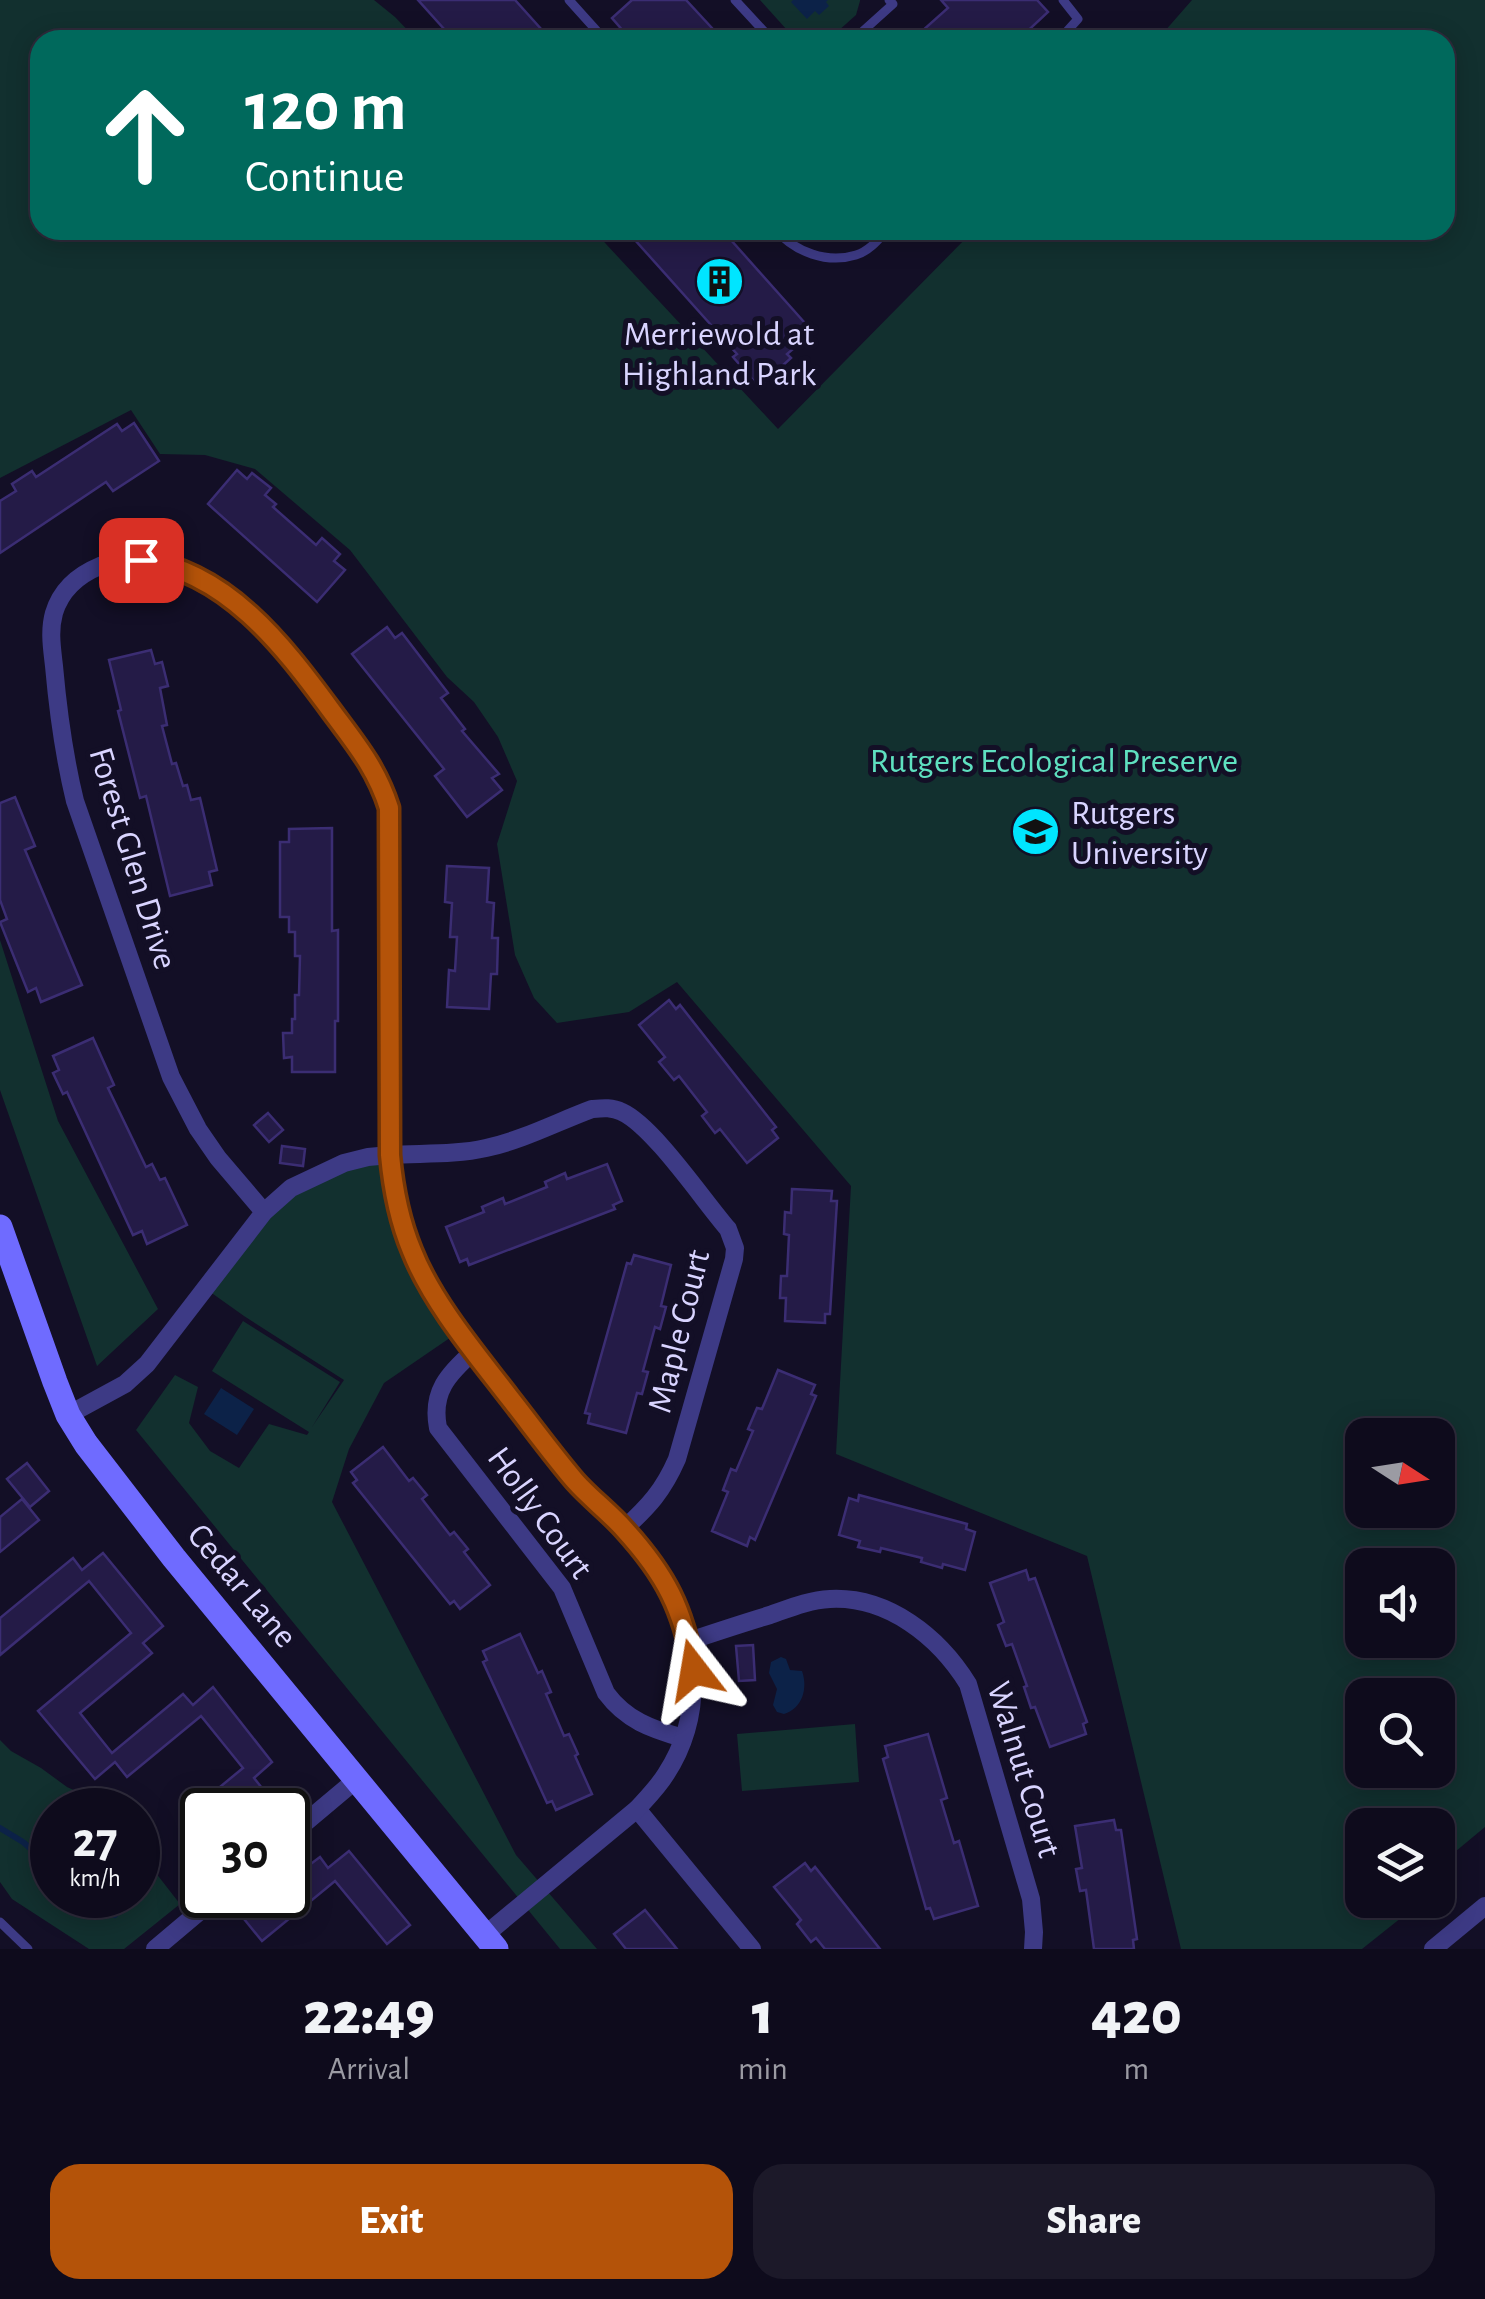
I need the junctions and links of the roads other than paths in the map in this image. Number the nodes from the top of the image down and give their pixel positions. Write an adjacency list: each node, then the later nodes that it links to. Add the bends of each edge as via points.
1 (569, 0): 5 (lane)
2 (735, 0): 6 (lane)
3 (889, 0): 7 (lane, via 893,4)
4 (1063, 0): 8 (lane, via 1078,18)
5 (596, 30)
6 (763, 30)
7 (864, 30)
8 (1068, 30)
9 (784, 240): 10 (lane, via 809,254 833,257 856,255)
10 (878, 240)
11 (390, 1155): 12 (street, via 318,1174); 12 (street, Forest Glen Drive, via 389,808 382,784 282,646 239,606 201,578 160,562 102,565 70,585 50,630 67,768 168,1070 198,1129); 14 (street, Forest Glen Drive, via 412,1253); 16 (street, Maple Court, via 485,1148 606,1107 643,1126 728,1228 734,1259 687,1432 667,1482)
12 (264, 1212): 15 (street, via 147,1364)
13 (0, 1227): 15 (street, Cedar Lane)
14 (474, 1352): 16 (street, Forest Glen Drive, via 576,1481); 18 (street, Holly Court, via 438,1397 438,1428 562,1588 617,1708)
15 (68, 1415): 19 (street, Cedar Lane, via 174,1558)
16 (624, 1528): 17 (street, Forest Glen Drive, via 667,1586)
17 (689, 1641): 18 (street, Forest Glen Drive, via 694,1684); 29 (street, Walnut Court, via 832,1599 886,1609 935,1642 968,1684 1031,1899)
18 (683, 1738): 20 (street, via 666,1776)
19 (358, 1779): 21 (street); 25 (street, Cedar Lane)
20 (637, 1809): 25 (street); 28 (street)
21 (310, 1819)
22 (1485, 1906): 30 (street)
23 (192, 1918): 27 (street)
24 (0, 1922): 26 (lane)
25 (491, 1942)
26 (28, 1949)
27 (155, 1949)
28 (752, 1949)
29 (1033, 1949)
30 (1433, 1949)

